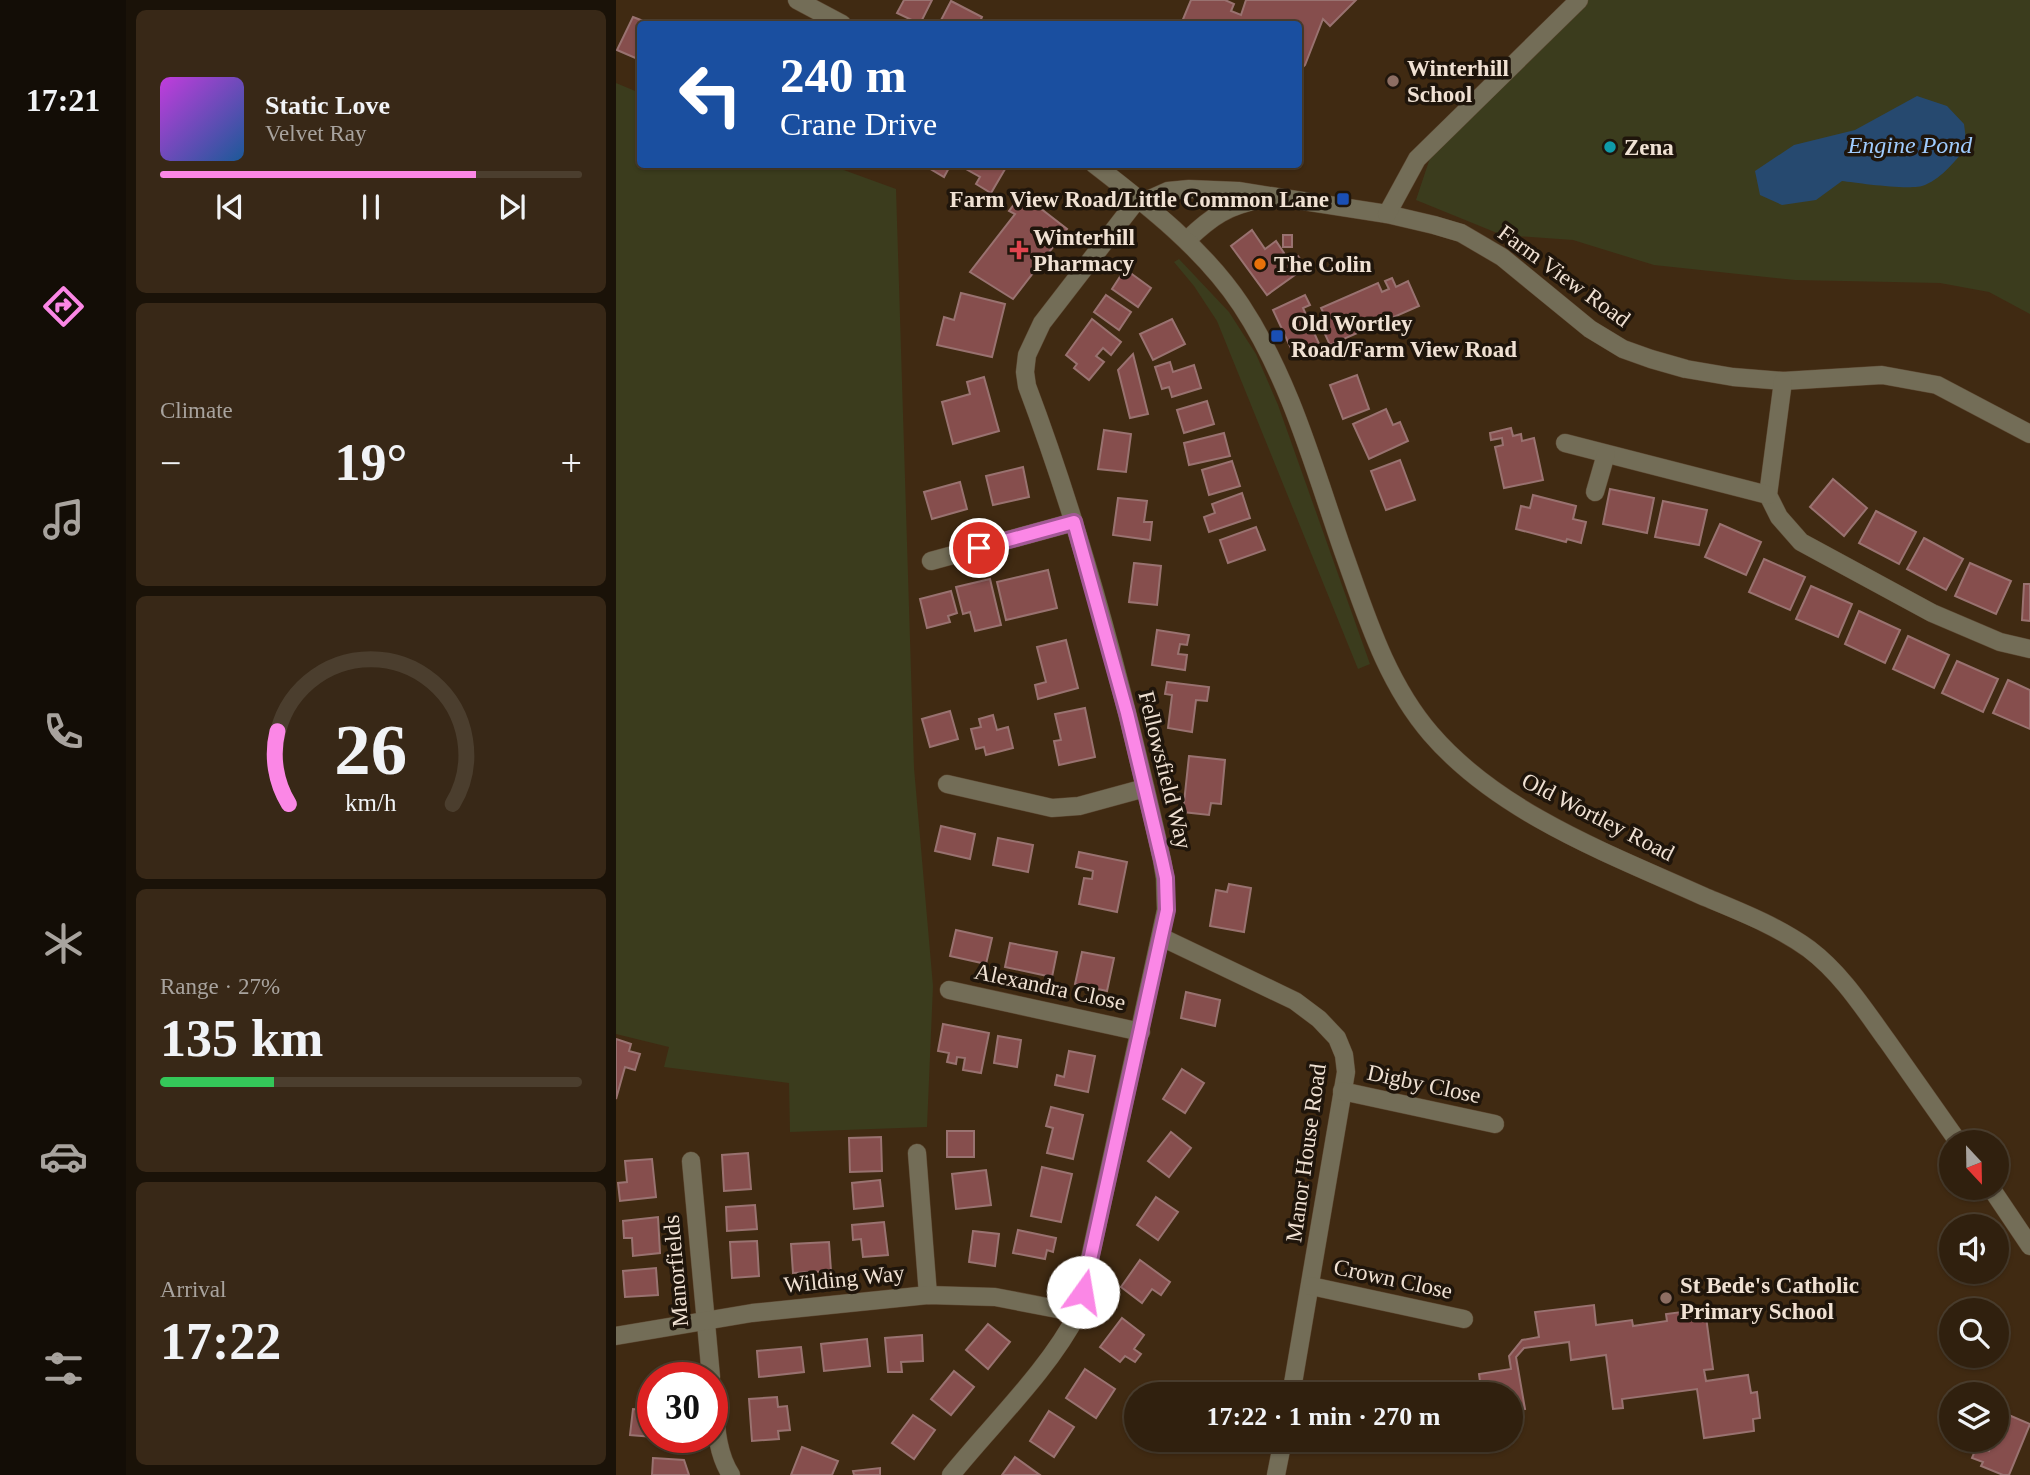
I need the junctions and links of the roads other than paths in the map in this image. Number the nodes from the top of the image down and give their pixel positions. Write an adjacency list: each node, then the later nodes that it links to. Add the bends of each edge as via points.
1 (797, 0): 3 (street)
2 (1579, 0): 7 (street, via 1416,159)
3 (836, 21)
4 (1099, 168): 6 (street, Old Wortley Road)
5 (1269, 197): 6 (street, Farm View Road, via 1189,189); 7 (street, Farm View Road); 8 (street, Farm View Road, via 1219,212)
6 (1139, 201): 8 (street, Old Wortley Road); 15 (street, Fellowsfield Way, via 1042,323 1027,355 1027,386)
7 (1387, 214): 9 (street, Farm View Road, via 1461,233 1502,257 1590,329 1623,349 1686,369)
8 (1187, 240): 25 (street, Old Wortley Road, via 1240,302 1269,353 1371,629 1408,704 1432,736 1494,790 1538,818 1769,925 1810,950 1851,990)
9 (1783, 381): 10 (street, Farm View Road, via 1882,375 1937,385); 14 (street)
10 (2030, 434)
11 (1565, 443): 12 (street)
12 (1606, 454): 13 (street); 14 (street)
13 (1595, 492)
14 (1768, 495): 17 (street, via 1779,517 1801,542 1932,613 2000,642)
15 (1074, 522): 16 (street); 19 (street, Fellowsfield Way)
16 (932, 561)
17 (2030, 649)
18 (947, 784): 19 (street, via 1052,808 1079,806)
19 (1145, 788): 20 (street, Fellowsfield Way, via 1166,878 1167,910)
20 (1161, 937): 22 (street, Fellowsfield Way); 23 (street, Manor House Road, via 1319,1018 1345,1055)
21 (949, 990): 22 (street, Alexandra Close)
22 (1141, 1032): 32 (street, Fellowsfield Way)
23 (1342, 1091): 24 (street, Digby Close); 30 (street, Manor House Road)
24 (1494, 1124)
25 (1950, 1130)
26 (917, 1153): 31 (street)
27 (691, 1161): 34 (street, Manorfields)
28 (1999, 1200): 29 (street)
29 (2030, 1246)
30 (1311, 1286): 33 (street, Crown Close); 37 (street, Manor House Road)
31 (928, 1295): 32 (street, Wilding Way, via 995,1297); 34 (street, Wilding Way)
32 (1078, 1313): 41 (street, Fellowsfield Way, via 1043,1366)
33 (1464, 1319)
34 (705, 1321): 35 (street, Wilding Way); 36 (street, Manorfields)
35 (616, 1336)
36 (709, 1362)
37 (1293, 1382)
38 (1281, 1452): 42 (street)
39 (721, 1453): 40 (street)
40 (731, 1475)
41 (951, 1475)
42 (1276, 1475)

